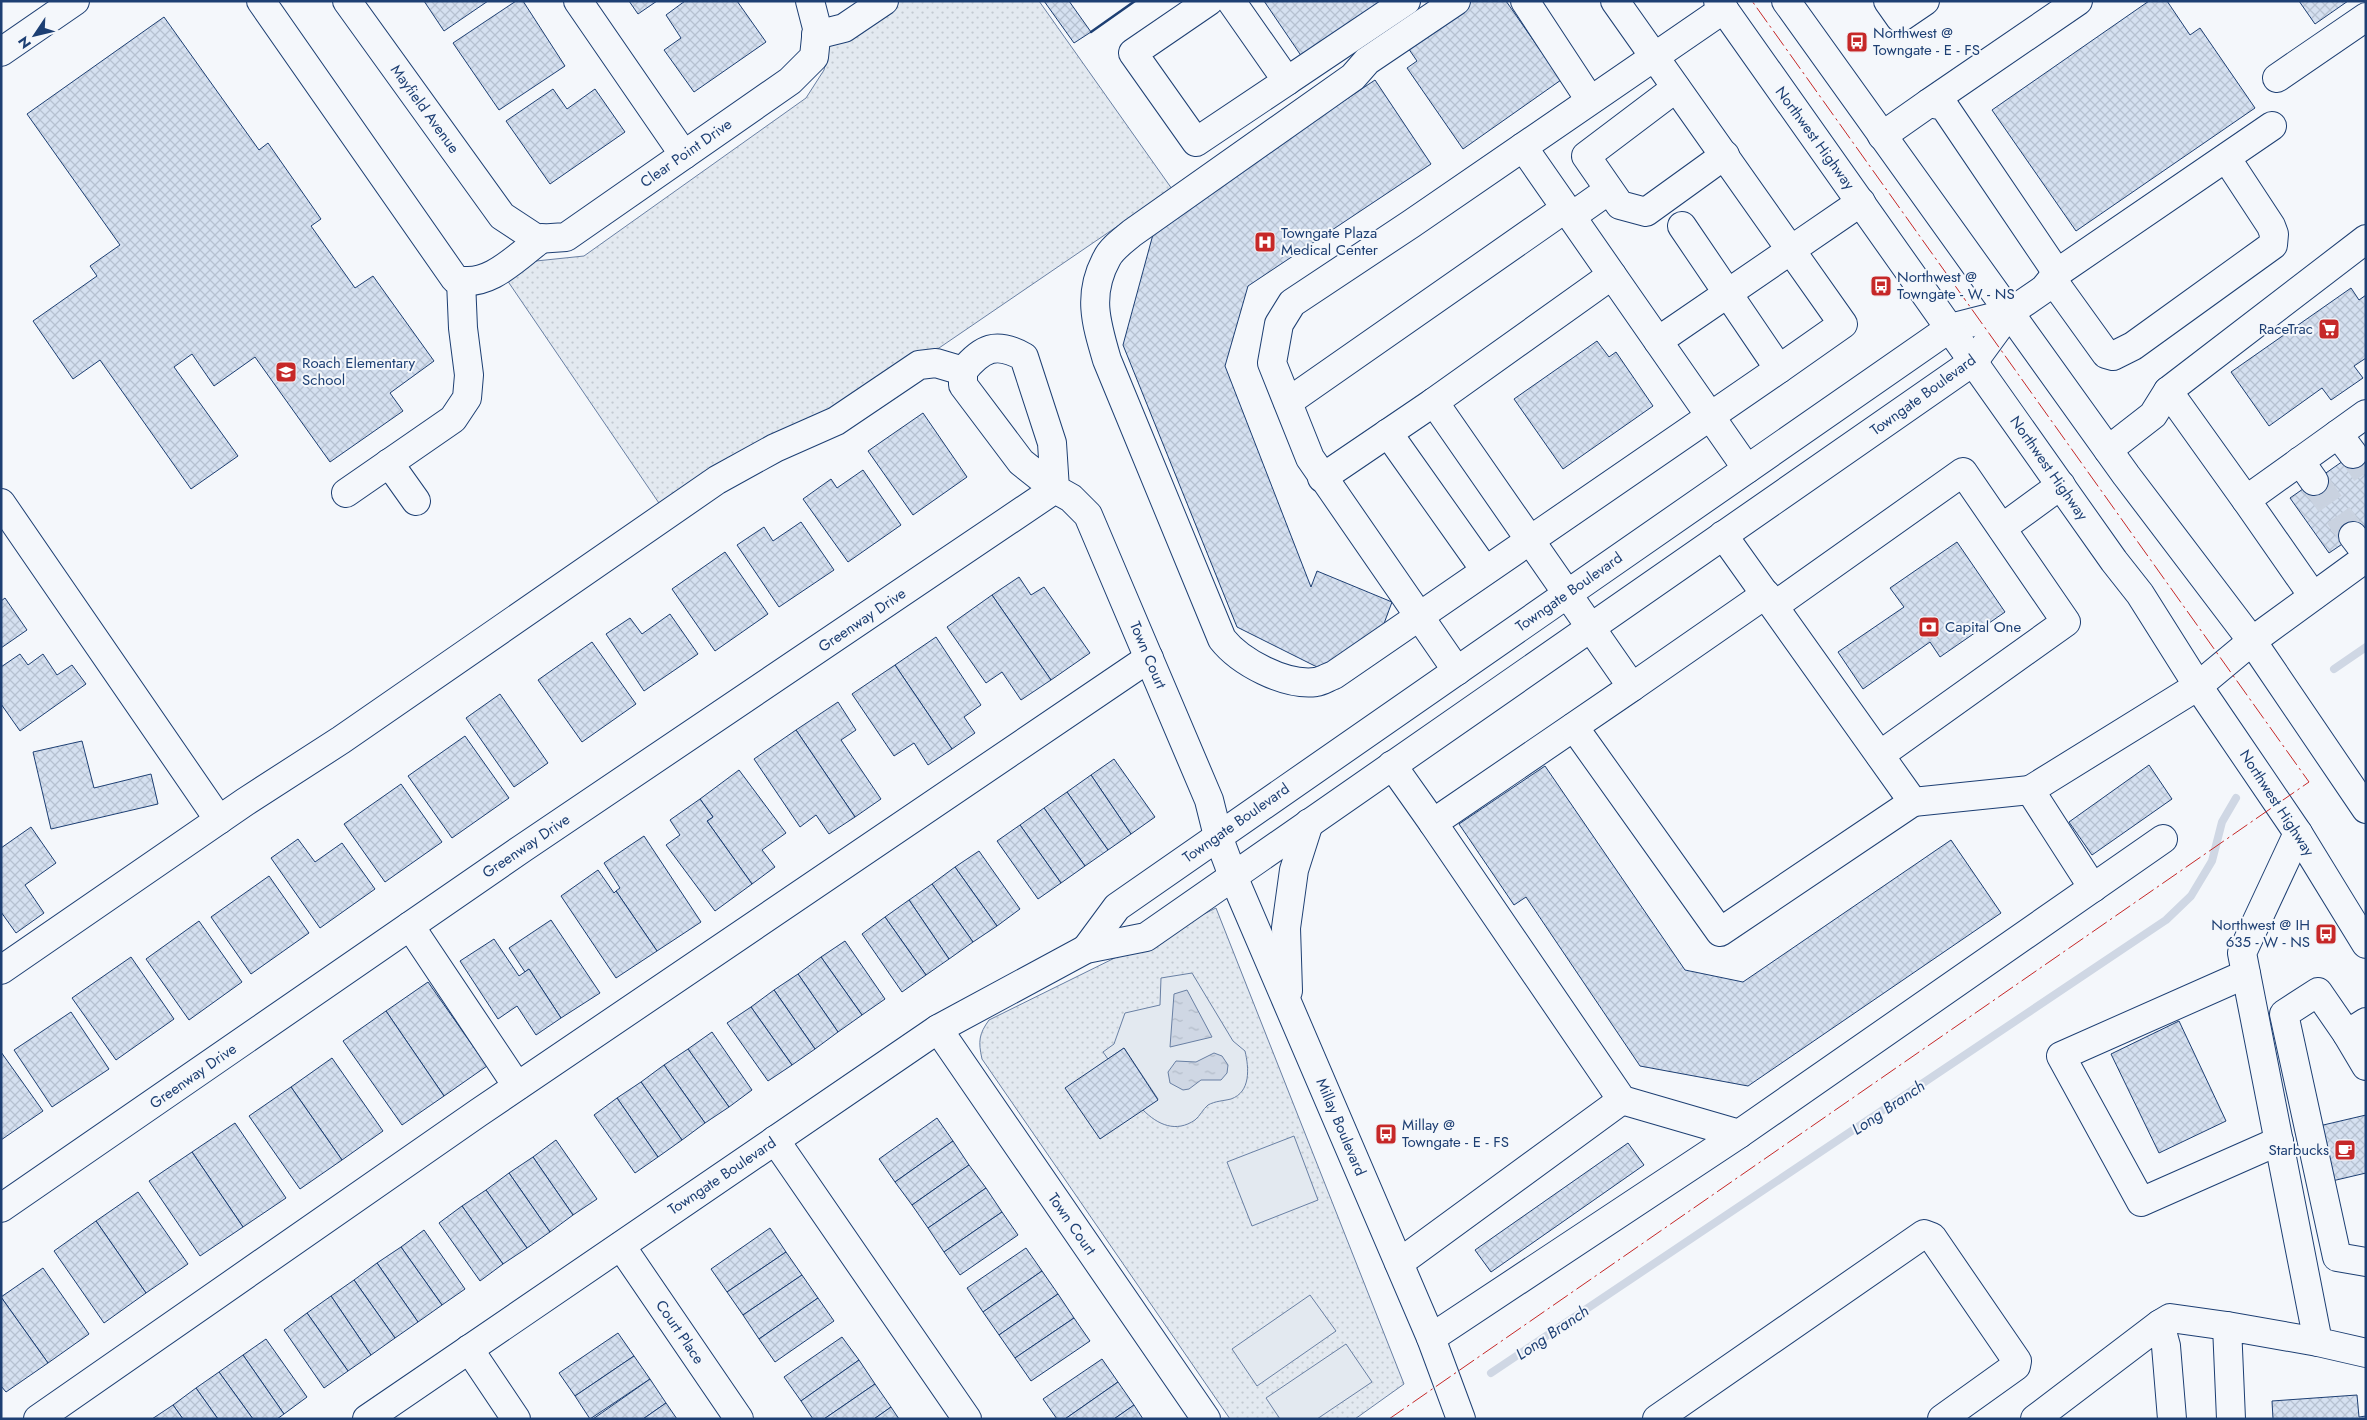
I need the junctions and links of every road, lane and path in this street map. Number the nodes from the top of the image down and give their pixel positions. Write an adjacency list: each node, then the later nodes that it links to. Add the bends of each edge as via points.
1 (75, 1): 20 (street)
2 (261, 1): 42 (street, via 455,279)
3 (347, 1): 37 (street, Mayfield Avenue, via 502,216)
4 (578, 1): 30 (street)
5 (810, 1): 19 (street, Clear Point Drive)
6 (884, 1): 19 (street, via 844,28)
7 (1209, 1): 23 (street, via 1134,52 1196,142)
8 (1230, 1): 23 (street)
9 (1406, 1): 23 (street)
10 (1456, 1): 74 (street, via 1367,61 1353,77 1132,233 1108,256 1096,285 1095,318 1107,360 1222,639 1230,650 1248,663 1291,680 1316,682 1334,675)
11 (1525, 1): 25 (street)
12 (1615, 1): 21 (street)
13 (1786, 1): 28 (street)
14 (1888, 1): 15 (street, via 1900,18)
15 (1925, 1)
16 (2078, 1): 26 (street)
17 (1721, 5): 21 (street); 34 (street, Northwest Highway)
18 (2366, 17): 22 (street)
19 (816, 35): 30 (street, Clear Point Drive, via 814,57 790,81)
20 (1, 52)
21 (1653, 57): 24 (street); 25 (street)
22 (2277, 78)
23 (1287, 81)
24 (1676, 88): 31 (street); 33 (street, via 1586,156)
25 (1590, 100): 29 (street)
26 (1929, 104): 28 (street); 41 (street, via 1944,106)
27 (2272, 126): 32 (street)
28 (1882, 136): 44 (street)
29 (1523, 147): 35 (street); 51 (street, via 1292,303 1279,324 1272,363)
30 (684, 155): 37 (street, Clear Point Drive, via 566,236)
31 (1725, 155): 33 (street, via 1646,212 1620,204); 39 (street)
32 (2227, 159): 41 (street); 41 (street, via 2271,226 2273,245 2133,346 2113,356 2106,354)
33 (1609, 190): 35 (street)
34 (1861, 202): 39 (street); 45 (street, Northwest Highway)
35 (1569, 212): 40 (street); 51 (street)
36 (1682, 226): 43 (street)
37 (542, 238): 42 (street, via 487,278)
38 (2359, 244): 50 (street)
39 (1792, 250): 43 (street); 48 (street, via 1843,324)
40 (1612, 274): 46 (street); 52 (street)
41 (2054, 276): 44 (street, via 2044,289)
42 (461, 281): 57 (street, via 469,375 467,398 453,419)
43 (1728, 294): 46 (street); 48 (street)
44 (2009, 313): 45 (street, Towngate Boulevard); 47 (street, Towngate Boulevard); 56 (street)
45 (1950, 328): 47 (street, Northwest Highway); 58 (street, Towngate Boulevard)
46 (1658, 341): 54 (street)
47 (1974, 361): 60 (street, Northwest Highway); 67 (street, Towngate Boulevard)
48 (1779, 369): 54 (street)
49 (963, 371): 61 (street, Town Court, via 963,385 1021,462); 61 (street, via 976,355 992,348 1011,350 1024,357 1052,443); 87 (street, via 936,363 919,365 836,421 775,448 717,480 341,740)
50 (2168, 391): 56 (street, via 2153,415); 63 (street)
51 (1288, 402): 59 (street, via 1310,458)
52 (1434, 402): 55 (street); 68 (street)
53 (2366, 414): 63 (street, via 2345,444 2307,471)
54 (1710, 415): 58 (street); 68 (street)
55 (1388, 433): 59 (street); 70 (street)
56 (2108, 450): 76 (street)
57 (389, 463): 62 (street); 64 (street)
58 (1747, 469): 71 (street, Towngate Boulevard)
59 (1322, 478): 74 (street)
60 (2061, 485): 66 (street); 79 (street, Northwest Highway, via 2140,594)
61 (1055, 489): 77 (street, Town Court, via 1071,498 1088,515); 95 (street, Greenway Drive)
62 (346, 493)
63 (2246, 500): 72 (street)
64 (416, 501)
65 (1, 503): 87 (street)
66 (2002, 528): 73 (street, via 1963,472); 82 (street, via 2066,622)
67 (1724, 535): 73 (street); 75 (street, Towngate Boulevard)
68 (1529, 539): 70 (street); 71 (street)
69 (2362, 549): 72 (street)
70 (1485, 570): 74 (street)
71 (1567, 594): 75 (street); 78 (street, Towngate Boulevard)
72 (2313, 596): 76 (street)
73 (1770, 600): 80 (street); 82 (street)
74 (1419, 617): 78 (street)
75 (1591, 628): 80 (street); 83 (street, Towngate Boulevard)
76 (2252, 641): 79 (street); 86 (street)
77 (1149, 658): 91 (street, Town Court, via 1209,800); 106 (street)
78 (1457, 671): 91 (street, Towngate Boulevard)
79 (2198, 686): 84 (street); 90 (street, Northwest Highway)
80 (1632, 687): 81 (street)
81 (1574, 726): 85 (street, via 1720,932); 89 (street)
82 (1880, 755): 85 (street)
83 (1392, 765): 88 (street, Towngate Boulevard); 89 (street)
84 (2030, 790): 85 (street); 94 (street)
85 (1913, 802)
86 (2366, 809)
87 (219, 820): 98 (street)
88 (1309, 823): 93 (street, Towngate Boulevard); 100 (street, via 1294,870 1286,928)
89 (1433, 823): 107 (street)
90 (2298, 833): 96 (street, Northwest Highway); 99 (street, via 2242,953)
91 (1218, 836): 93 (street, Millay Boulevard); 97 (street, Towngate Boulevard, via 1117,907)
92 (2163, 839): 94 (street)
93 (1233, 876): 97 (street, Towngate Boulevard, via 1146,937); 100 (street, Millay Boulevard)
94 (2093, 888): 108 (street)
95 (410, 926): 106 (street); 111 (street, Greenway Drive)
96 (2366, 944)
97 (1086, 949): 103 (street, Towngate Boulevard)
98 (1, 970)
99 (2246, 974): 104 (street); 110 (street, via 2062,1056 2141,1202)
100 (1288, 1005): 113 (street, Millay Boulevard)
101 (2284, 1014): 102 (street, via 2318,992); 104 (street); 114 (street, via 2337,1257)
102 (2356, 1028): 105 (street)
103 (938, 1029): 109 (street, Towngate Boulevard); 126 (street, Town Court)
104 (2257, 1029): 110 (street)
105 (2366, 1066)
106 (517, 1086): 121 (street)
107 (1622, 1100): 108 (street); 113 (street)
108 (1739, 1134): 117 (street)
109 (775, 1140): 112 (street, Towngate Boulevard); 125 (street)
110 (2279, 1141): 118 (street)
111 (1, 1208)
112 (621, 1246): 119 (street, Towngate Boulevard); 124 (street, Court Place)
113 (1399, 1262): 117 (street, Millay Boulevard)
114 (2366, 1262)
115 (2160, 1324): 116 (street, via 2170,1318); 130 (street); 131 (street, via 2166,1346)
116 (2227, 1326): 118 (street); 132 (street)
117 (1431, 1338): 127 (street, Millay Boulevard)
118 (2318, 1342): 120 (street)
119 (469, 1350): 122 (street, Towngate Boulevard); 123 (street)
120 (2366, 1353)
121 (38, 1419)
122 (367, 1419)
123 (516, 1419)
124 (739, 1419)
125 (967, 1419)
126 (1206, 1419)
127 (1461, 1419)
128 (1658, 1419): 129 (street, via 1924,1234 1932,1237 2017,1361 2016,1366)
129 (1942, 1419)
130 (2035, 1419)
131 (2172, 1419)
132 (2231, 1419)

